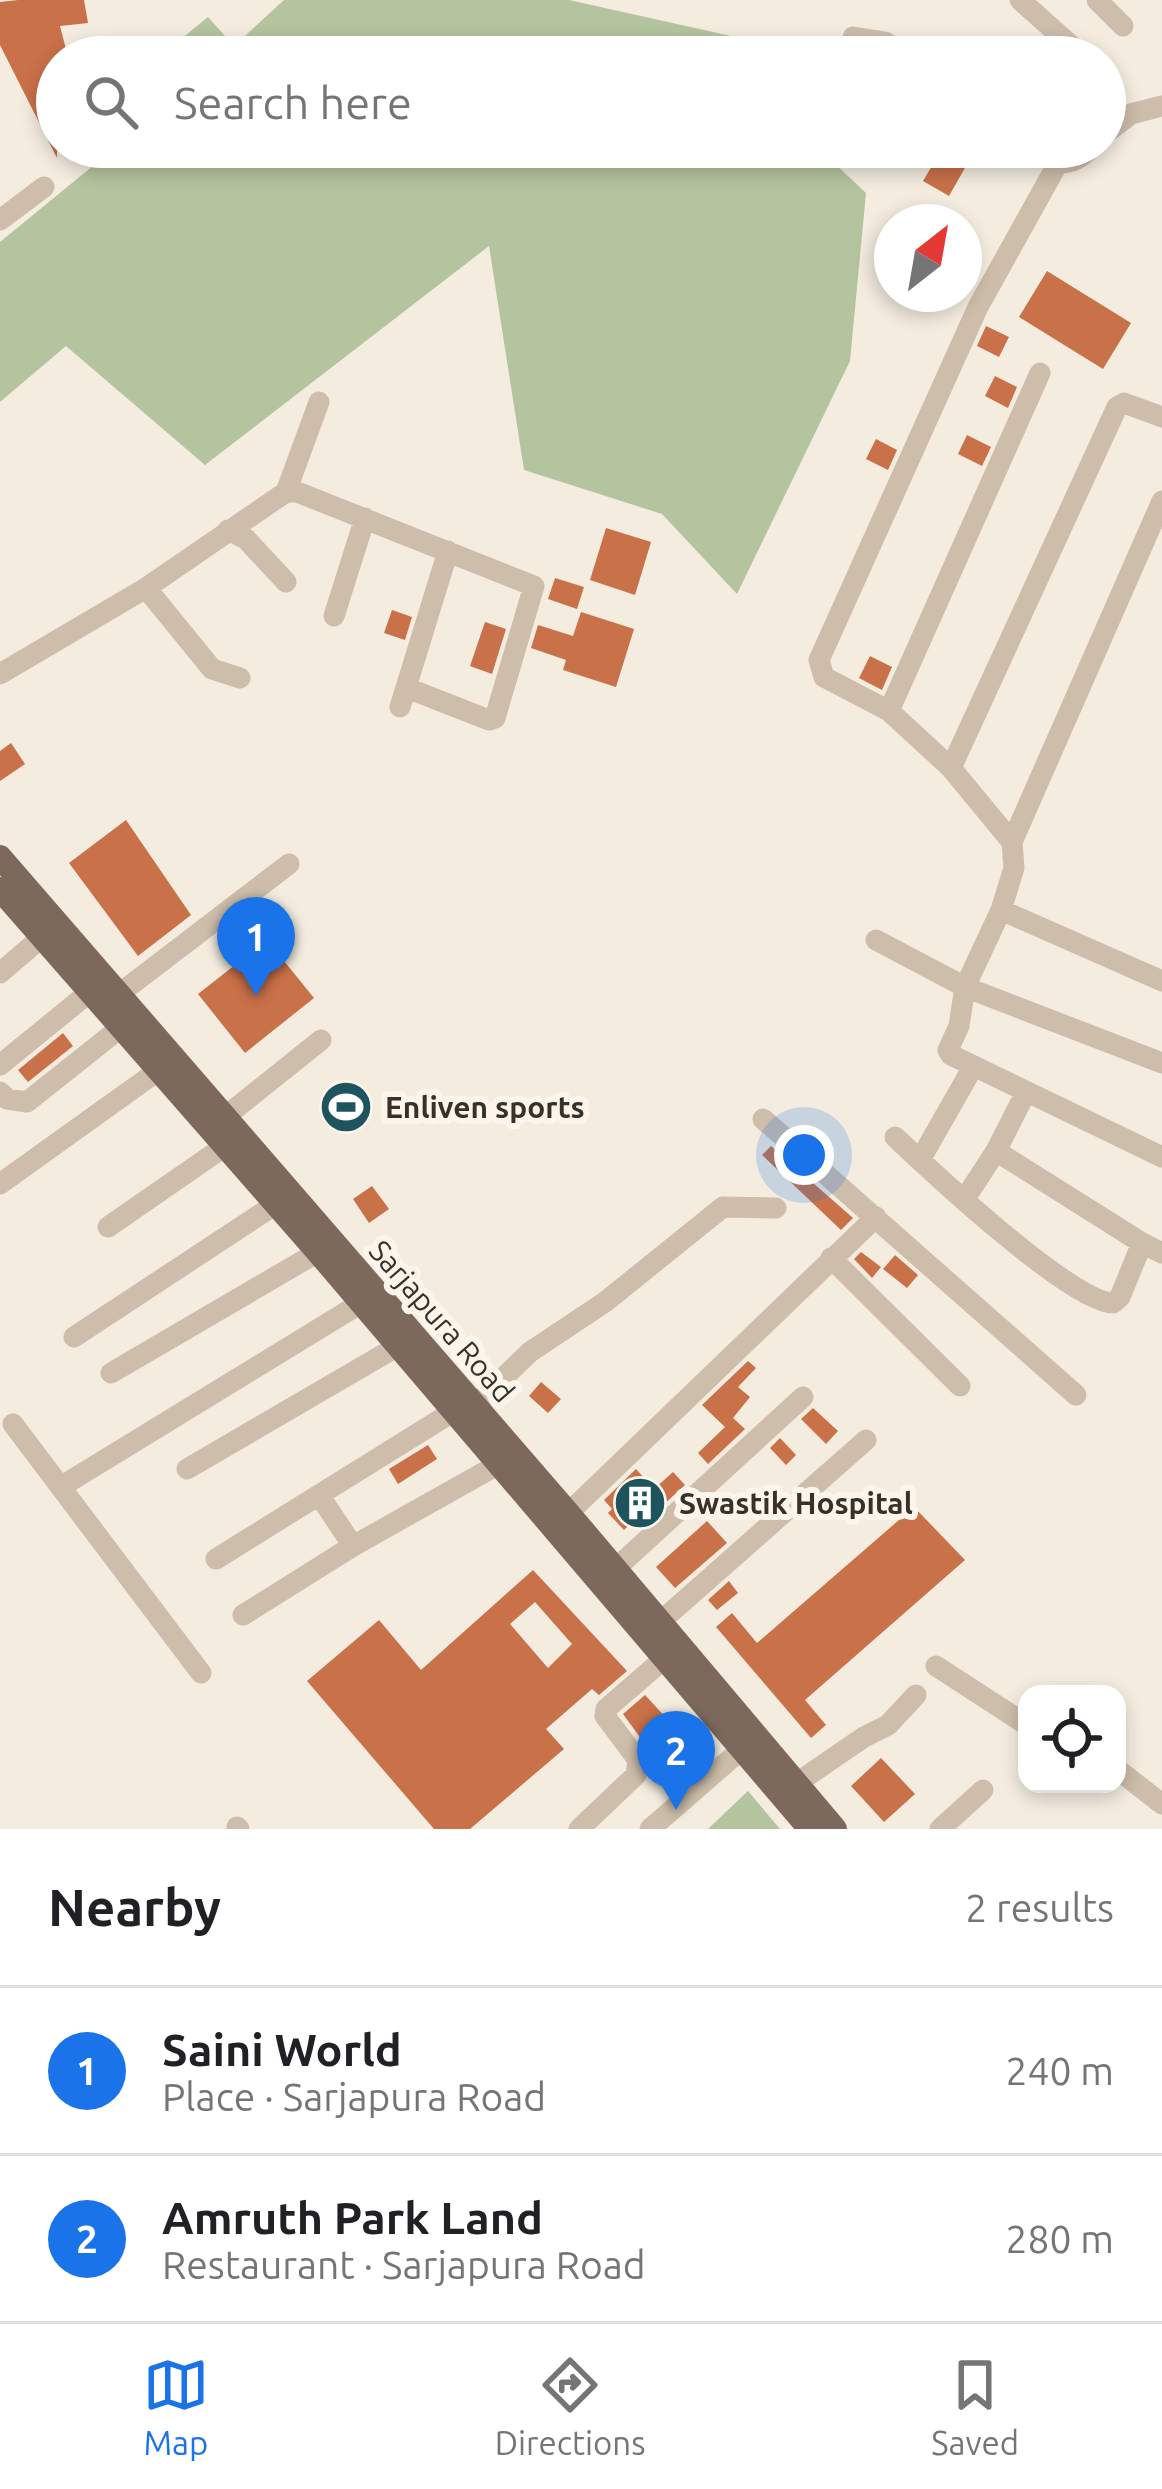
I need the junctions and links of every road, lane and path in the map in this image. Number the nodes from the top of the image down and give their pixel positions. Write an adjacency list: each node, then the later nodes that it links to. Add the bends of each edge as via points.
1 (1020, 0): 4 (street)
2 (1097, 0): 3 (street)
3 (1123, 26)
4 (1060, 36)
5 (1162, 106): 6 (street)
6 (1126, 118)
7 (1056, 168): 23 (street, via 978,307 819,660 824,677)
8 (44, 187): 9 (street)
9 (0, 220)
10 (1040, 373): 23 (street)
11 (319, 402): 13 (street)
12 (1162, 417): 24 (street, via 1117,407)
13 (286, 492): 15 (street); 16 (street)
14 (1162, 501): 25 (street)
15 (364, 518): 17 (street); 20 (street)
16 (228, 530): 18 (street); 19 (street)
17 (448, 551): 17 (street, via 535,590 493,720 404,698)
18 (286, 582)
19 (146, 588): 21 (street); 22 (street, via 212,669)
20 (334, 616)
21 (0, 674)
22 (240, 678)
23 (889, 711): 24 (street)
24 (951, 768): 25 (street)
25 (1012, 842): 29 (street, via 1014,868)
26 (0, 856): 36 (main road, Sarjapura Road)
27 (290, 864): 36 (street)
28 (0, 889): 30 (main road, Sarjapura Road)
29 (1001, 910): 33 (street); 34 (street)
30 (42, 937): 32 (street); 35 (main road, Sarjapura Road)
31 (875, 940): 34 (street)
32 (0, 973)
33 (1162, 981)
34 (965, 987): 39 (street); 41 (street, via 948,1050)
35 (92, 991): 37 (main road, Sarjapura Road); 40 (street)
36 (119, 994): 37 (main road, Sarjapura Road)
37 (130, 1021): 42 (main road, Sarjapura Road); 43 (street, via 27,1102); 45 (main road, Sarjapura Road)
38 (321, 1040): 45 (street)
39 (1162, 1063)
40 (0, 1065)
41 (973, 1067): 44 (street); 51 (street)
42 (159, 1070): 48 (main road, Sarjapura Road); 52 (street)
43 (0, 1092)
44 (1025, 1094): 49 (street); 50 (street)
45 (226, 1116): 68 (main road, Sarjapura Road)
46 (763, 1119): 56 (street)
47 (895, 1137): 51 (street)
48 (225, 1146): 54 (main road, Sarjapura Road); 57 (street)
49 (996, 1151): 53 (street); 58 (street)
50 (1162, 1157)
51 (920, 1160): 53 (street)
52 (0, 1184)
53 (964, 1200): 58 (street, via 1102,1303 1120,1297)
54 (276, 1204): 59 (main road, Sarjapura Road); 62 (street)
55 (776, 1208): 68 (street, via 723,1207)
56 (876, 1217): 60 (street); 66 (street)
57 (108, 1227)
58 (1152, 1248)
59 (318, 1252): 61 (main road, Sarjapura Road); 64 (street)
60 (831, 1258): 65 (street); 75 (street)
61 (362, 1303): 63 (main road, Sarjapura Road); 73 (street)
62 (74, 1337)
63 (398, 1346): 68 (main road, Sarjapura Road); 72 (street)
64 (111, 1373)
65 (960, 1385)
66 (1076, 1396)
67 (802, 1397): 78 (street)
68 (464, 1408): 71 (main road, Sarjapura Road); 74 (street); 75 (main road, Sarjapura Road)
69 (13, 1424): 73 (street)
70 (866, 1440): 80 (street)
71 (499, 1464): 75 (main road, Sarjapura Road); 76 (street)
72 (187, 1469)
73 (62, 1486): 83 (street)
74 (319, 1495): 76 (street); 77 (street)
75 (561, 1521): 78 (main road, Sarjapura Road); 81 (main road, Sarjapura Road)
76 (353, 1546): 79 (street)
77 (216, 1559)
78 (614, 1570): 80 (main road, Sarjapura Road)
79 (243, 1616)
80 (660, 1622): 88 (main road, Sarjapura Road)
81 (665, 1658): 86 (main road, Sarjapura Road); 91 (street, via 606,1709 638,1760 636,1775)
82 (935, 1666): 85 (street)
83 (201, 1673)
84 (916, 1695): 88 (street, via 888,1725)
85 (1018, 1719)
86 (742, 1749): 92 (street); 93 (main road, Sarjapura Road)
87 (1126, 1776): 90 (street)
88 (797, 1783): 94 (main road, Sarjapura Road)
89 (983, 1790): 95 (street)
90 (1162, 1804)
91 (579, 1829)
92 (650, 1829)
93 (810, 1829)
94 (835, 1829)
95 (940, 1829)

